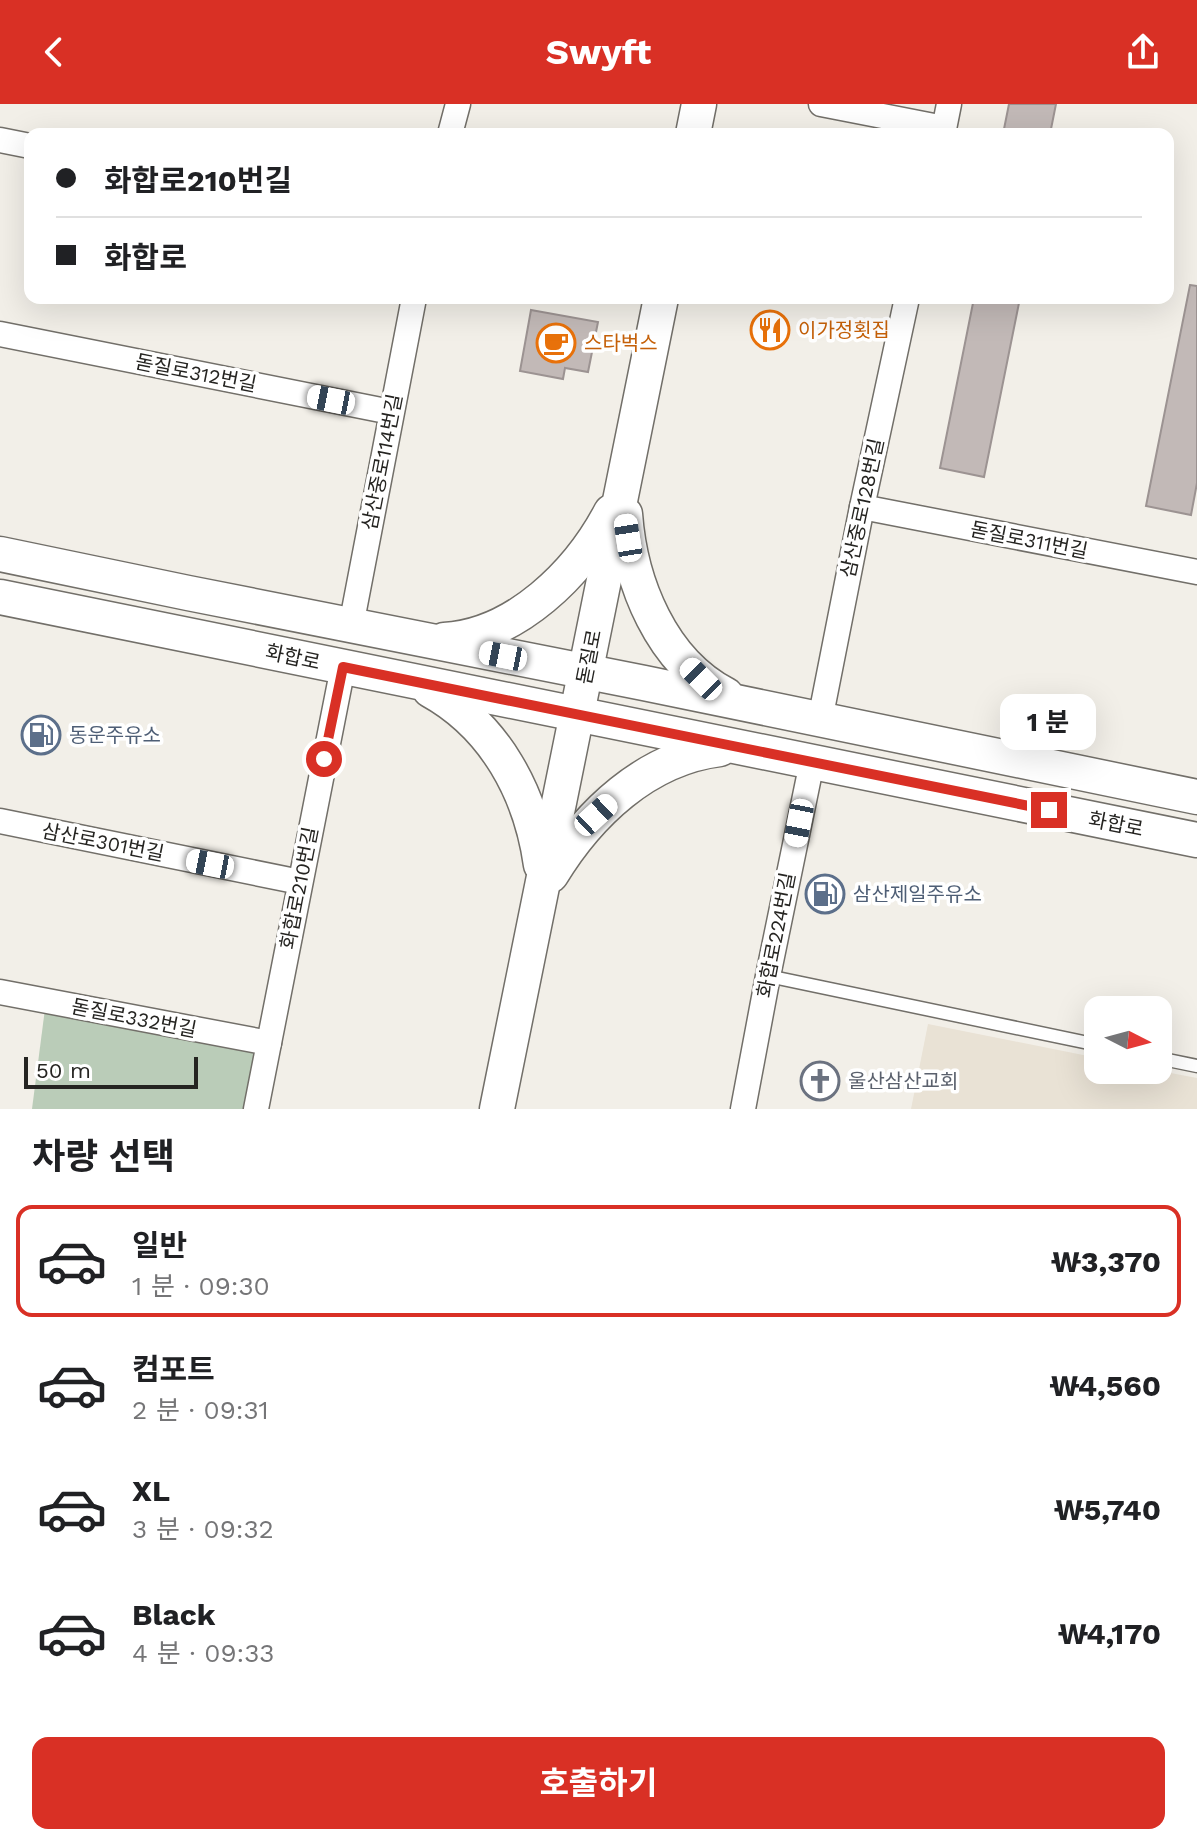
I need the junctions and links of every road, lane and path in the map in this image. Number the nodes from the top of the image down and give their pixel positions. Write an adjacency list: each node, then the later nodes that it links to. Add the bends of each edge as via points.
1 (458, 104): 5 (street)
2 (699, 104): 6 (main road)
3 (821, 104): 7 (street)
4 (949, 104): 8 (street)
5 (452, 128)
6 (694, 128)
7 (930, 128)
8 (945, 128)
9 (0, 140): 10 (street)
10 (24, 145)
11 (413, 304): 15 (street, 삼산중로114번길)
12 (660, 304): 16 (main road, 돋질로)
13 (906, 304): 17 (street, 삼산중로128번길)
14 (0, 334): 15 (street, 돋질로312번길)
15 (391, 412): 21 (street, 삼산중로114번길)
16 (623, 486): 22 (main road, via 595,539 542,597 490,630); 24 (main road, 돋질로); 26 (main road, via 631,556 652,615 701,679)
17 (862, 507): 19 (street, 돋질로311번길); 28 (street, 삼산중로128번길)
18 (0, 554): 21 (main road, 화합로)
19 (1197, 572)
20 (0, 597): 23 (main road, 화합로)
21 (351, 626): 22 (main road, 화합로)
22 (428, 641): 24 (main road, 화합로); 25 (main road, via 463,655 469,672 456,684)
23 (343, 667): 25 (main road, 화합로); 34 (street, 화합로210번길)
24 (586, 672): 26 (main road, 화합로); 27 (main road, 돋질로)
25 (418, 683): 27 (main road, 화합로); 35 (main road, via 457,708 508,766 537,839)
26 (744, 704): 28 (main road, 화합로)
27 (577, 715): 29 (main road, 화합로); 35 (main road, 돋질로)
28 (820, 720): 30 (main road, via 794,717 778,732 779,746 786,753); 31 (main road, 화합로)
29 (735, 747): 30 (main road, 화합로); 35 (main road, via 683,758 627,788 579,834)
30 (812, 762): 33 (main road, 화합로); 36 (street, 화합로224번길)
31 (1197, 797)
32 (0, 821): 34 (street, 삼산로301번길)
33 (1197, 840)
34 (300, 882): 39 (street, 화합로210번길)
35 (540, 897): 43 (main road, 돋질로)
36 (768, 976): 38 (lane); 44 (street, 화합로224번길)
37 (0, 992): 39 (street, 돋질로332번길)
38 (1084, 1042)
39 (269, 1043): 42 (street, 화합로210번길)
40 (1172, 1061): 41 (lane)
41 (1197, 1066)
42 (256, 1109)
43 (497, 1109)
44 (743, 1109)

